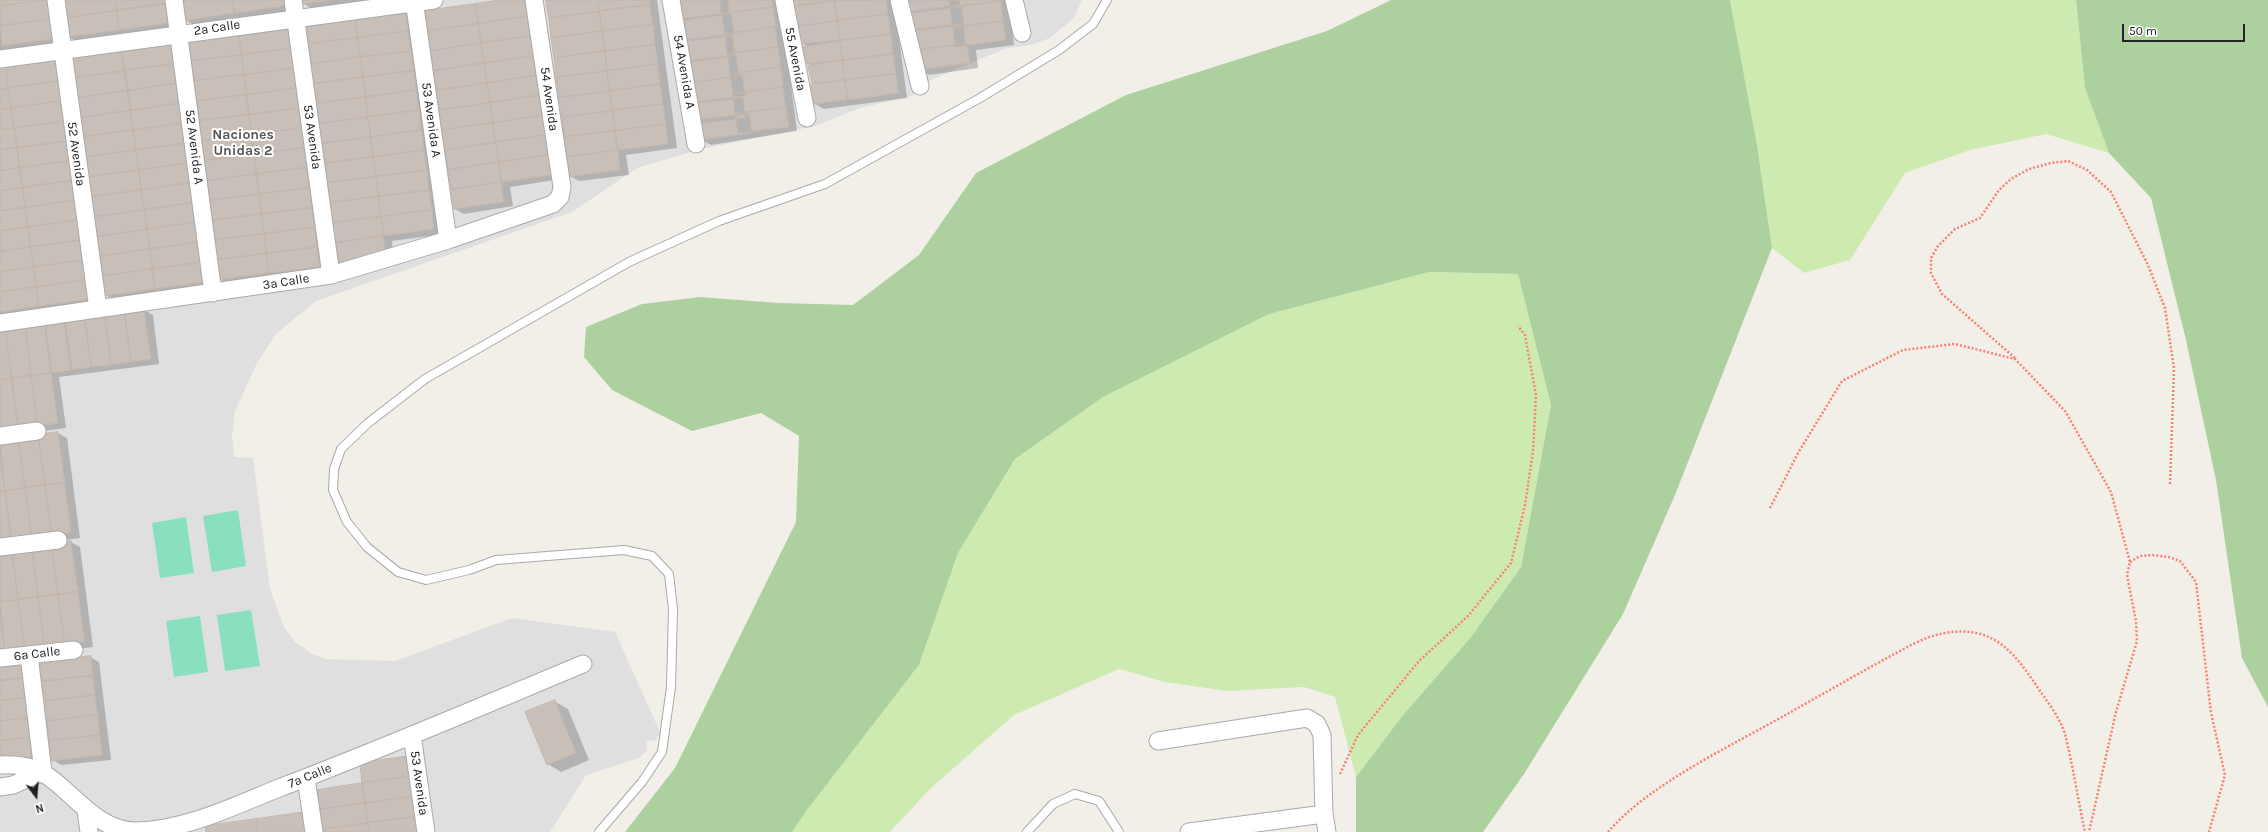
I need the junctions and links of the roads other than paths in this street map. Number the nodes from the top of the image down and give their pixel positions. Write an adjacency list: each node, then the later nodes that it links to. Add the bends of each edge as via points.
1 (56, 0): 15 (street, 52 Avenida)
2 (174, 0): 13 (street, 52 Avenida A)
3 (293, 0): 12 (street, 53 Avenida)
4 (434, 0): 11 (street, 2a Calle)
5 (534, 0): 20 (street, 54 Avenida, via 561,180)
6 (671, 0): 19 (street, 54 Avenida A)
7 (784, 0): 18 (street, 55 Avenida)
8 (899, 0): 17 (street)
9 (1014, 0): 14 (street)
10 (1107, 0): 46 (lane, via 1094,24 1059,50 980,98 826,184 719,220 629,262 426,379 368,423 341,449 334,469 333,490 347,522 367,547 398,572 426,580 469,570 496,560 624,550 652,556 669,574 673,609 671,679 662,752 642,782)
11 (414, 1): 12 (street, 2a Calle); 21 (street, 53 Avenida A)
12 (296, 18): 13 (street, 2a Calle); 22 (street, 53 Avenida)
13 (179, 33): 15 (street, 2a Calle); 23 (street, 52 Avenida A)
14 (1022, 33)
15 (62, 51): 16 (street, 2a Calle); 24 (street, 52 Avenida)
16 (0, 59)
17 (920, 86)
18 (807, 118)
19 (696, 144)
20 (560, 197): 21 (street, 3a Calle, via 546,207)
21 (448, 240): 22 (street, 3a Calle)
22 (331, 275): 23 (street, 3a Calle)
23 (213, 293): 24 (street, 3a Calle)
24 (98, 309): 25 (street, 3a Calle)
25 (0, 323)
26 (37, 431): 27 (street)
27 (0, 436)
28 (58, 540): 29 (street)
29 (0, 547)
30 (74, 650): 31 (street, 6a Calle)
31 (29, 655): 32 (street, 6a Calle); 37 (street)
32 (0, 658)
33 (584, 664): 34 (street, 7a Calle)
34 (412, 735): 38 (street, 7a Calle); 45 (street, 53 Avenida)
35 (1158, 741): 41 (street, via 1307,718 1318,724 1322,735)
36 (0, 765): 37 (street, 7a Calle, via 11,764)
37 (43, 772): 39 (street, via 13,785); 40 (street, 7a Calle)
38 (306, 778): 42 (street, 7a Calle); 44 (street)
39 (0, 786)
40 (86, 810): 42 (street, 7a Calle, via 117,827 133,831); 43 (street)
41 (1324, 814): 49 (street); 50 (street)
42 (200, 826)
43 (89, 832)
44 (314, 832)
45 (426, 832)
46 (599, 832)
47 (1027, 832): 48 (lane, via 1053,804 1075,794 1099,801)
48 (1119, 832)
49 (1189, 832)
50 (1327, 832)

